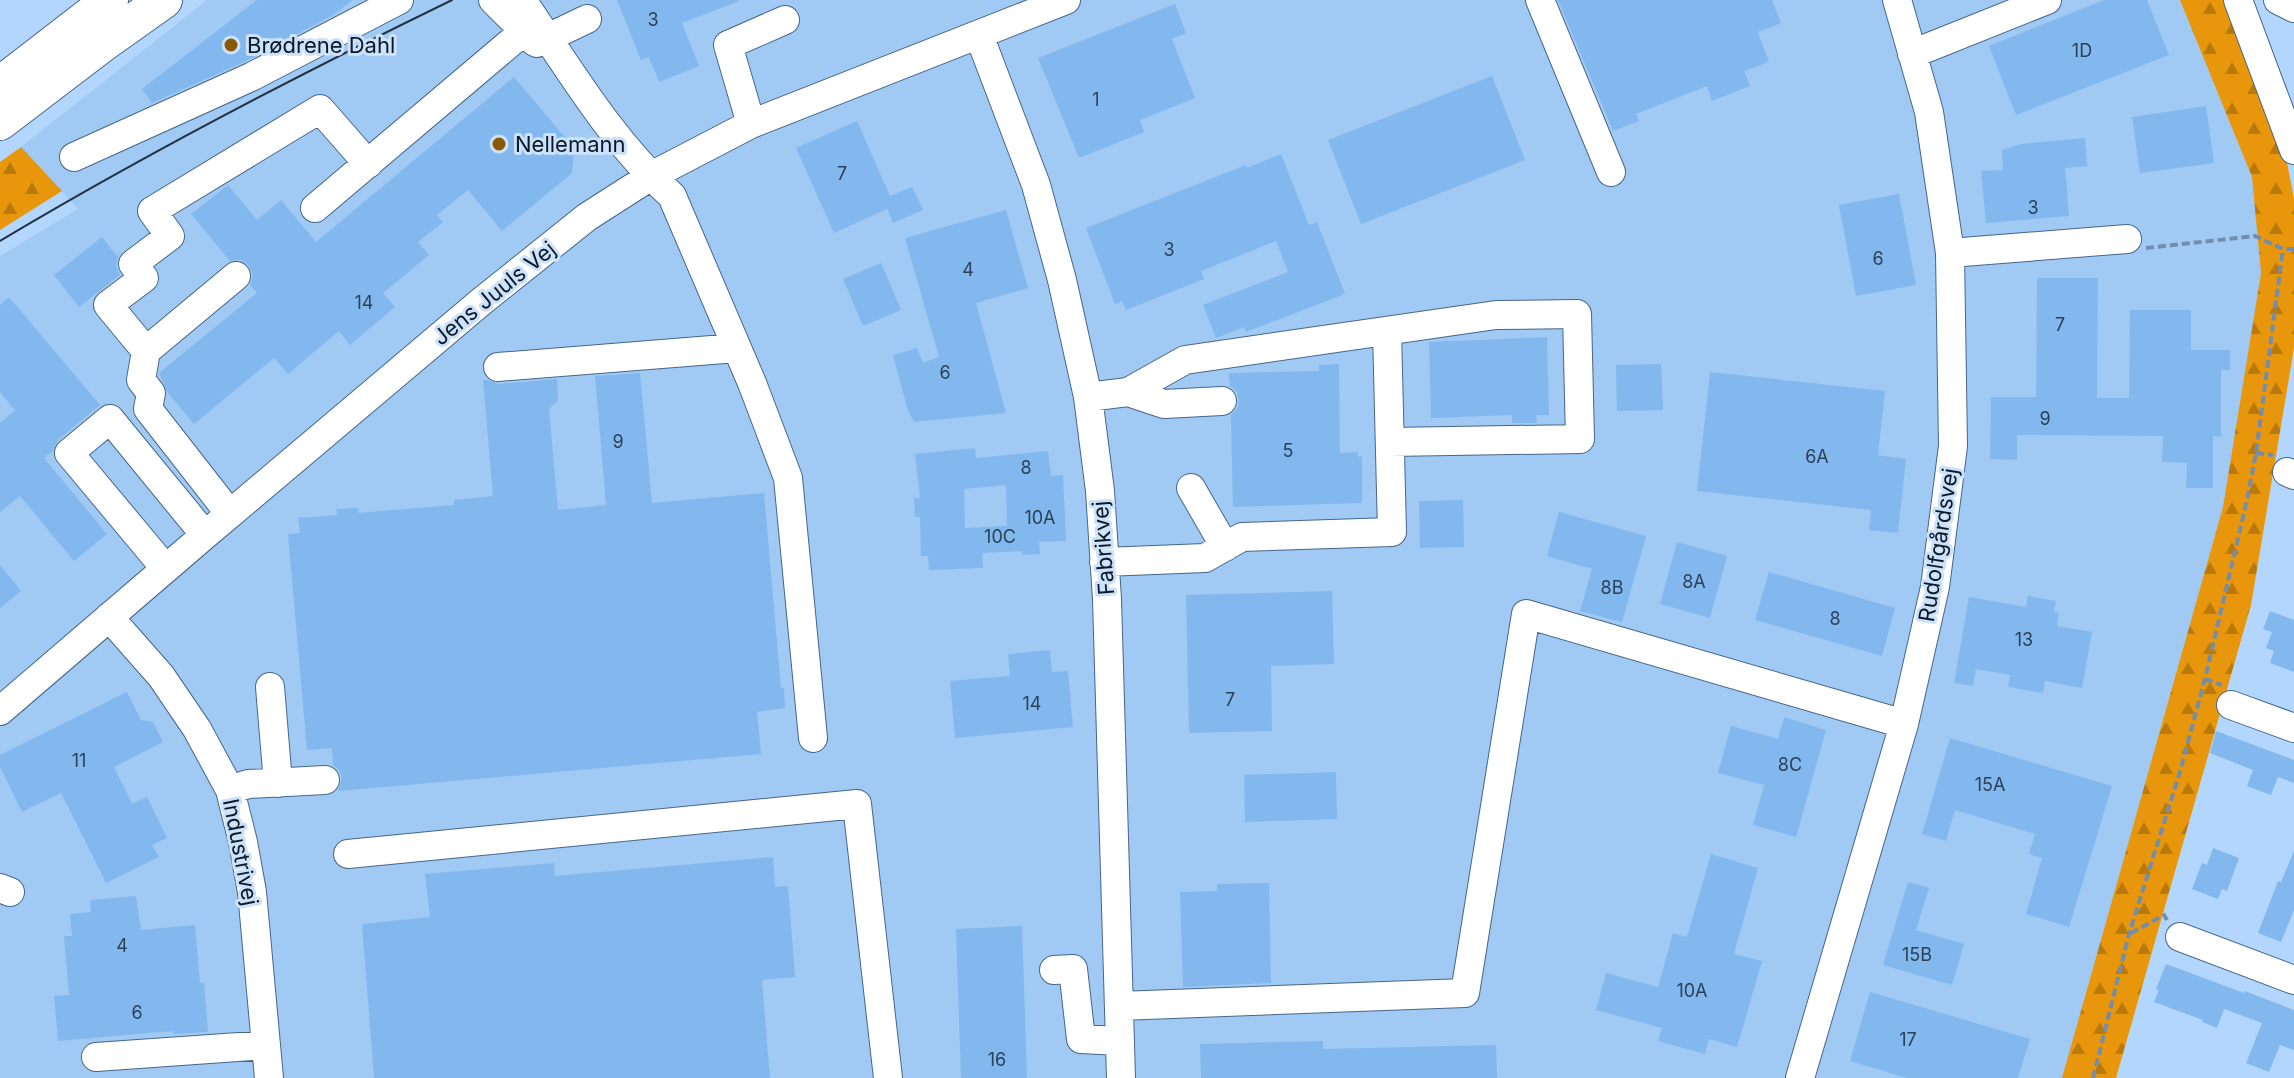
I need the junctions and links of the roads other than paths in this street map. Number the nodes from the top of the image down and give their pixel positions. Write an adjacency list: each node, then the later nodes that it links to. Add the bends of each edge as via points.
1 (110, 0): 17 (main road)
2 (399, 0): 21 (street, via 251,77)
3 (493, 0): 14 (street)
4 (1066, 0): 15 (street, Jens Juuls Vej)
5 (1540, 0): 23 (street)
6 (1897, 0): 16 (street, Rudolfgårdsvej)
7 (2047, 0): 16 (street)
8 (2238, 0): 20 (street)
9 (2278, 0): 11 (street)
10 (161, 1): 18 (main road)
11 (2294, 8)
12 (587, 19): 14 (street)
13 (785, 20): 19 (street, via 728,45)
14 (533, 27): 22 (street); 24 (street)
15 (979, 35): 19 (street, Jens Juuls Vej); 34 (street, Fabrikvej, via 1036,185)
16 (1912, 54): 27 (street, Rudolfgårdsvej, via 1929,112)
17 (0, 85)
18 (0, 122)
19 (751, 124): 24 (street, Jens Juuls Vej)
20 (2294, 146)
21 (74, 157)
22 (368, 164): 25 (street); 31 (street, via 320,109 152,211 170,236 133,264 144,278 108,305)
23 (1611, 172)
24 (651, 176): 30 (street, via 672,196); 38 (street, Jens Juuls Vej, via 552,245)
25 (315, 208)
26 (2127, 239): 27 (street)
27 (1950, 253): 47 (street, Rudolfgårdsvej, via 1953,446 1935,587)
28 (236, 276): 31 (street)
29 (1387, 331): 33 (street, via 1185,360); 36 (street); 36 (street, via 1496,315 1577,314 1580,439)
30 (737, 348): 32 (street); 49 (street, via 788,478)
31 (146, 351): 38 (street, via 141,380 151,393 148,409)
32 (498, 367)
33 (1128, 392): 34 (street); 35 (street, via 1164,404)
34 (1088, 397): 41 (street, Fabrikvej)
35 (1222, 401)
36 (1390, 442): 40 (street, via 1392,532 1242,537)
37 (1191, 488): 40 (street)
38 (230, 514): 39 (street, Jens Juuls Vej)
39 (205, 535): 42 (street, Jens Juuls Vej); 42 (street, via 110,419 69,453)
40 (1225, 547): 41 (street, via 1205,558)
41 (1104, 562): 57 (street, Fabrikvej)
42 (165, 568): 43 (street, Jens Juuls Vej)
43 (109, 617): 46 (street, Jens Juuls Vej); 52 (street, Industrivej, via 161,676)
44 (270, 687): 51 (street)
45 (2231, 705): 48 (street)
46 (0, 711)
47 (1904, 724): 57 (street, via 1526,614 1465,993); 64 (street, Rudolfgårdsvej)
48 (2294, 728)
49 (813, 738)
50 (325, 780): 51 (street)
51 (278, 783): 52 (street)
52 (230, 790): 59 (street, Industrivej, via 252,892)
53 (348, 854): 62 (street, via 857,804)
54 (2180, 937): 56 (street)
55 (1054, 970): 58 (street, via 1073,969 1081,1039)
56 (2294, 980)
57 (1119, 1006): 58 (street, Fabrikvej)
58 (1120, 1041): 63 (street, Fabrikvej)
59 (266, 1045): 60 (street); 61 (street, Industrivej)
60 (96, 1057)
61 (269, 1078)
62 (888, 1078)
63 (1121, 1078)
64 (1800, 1078)

